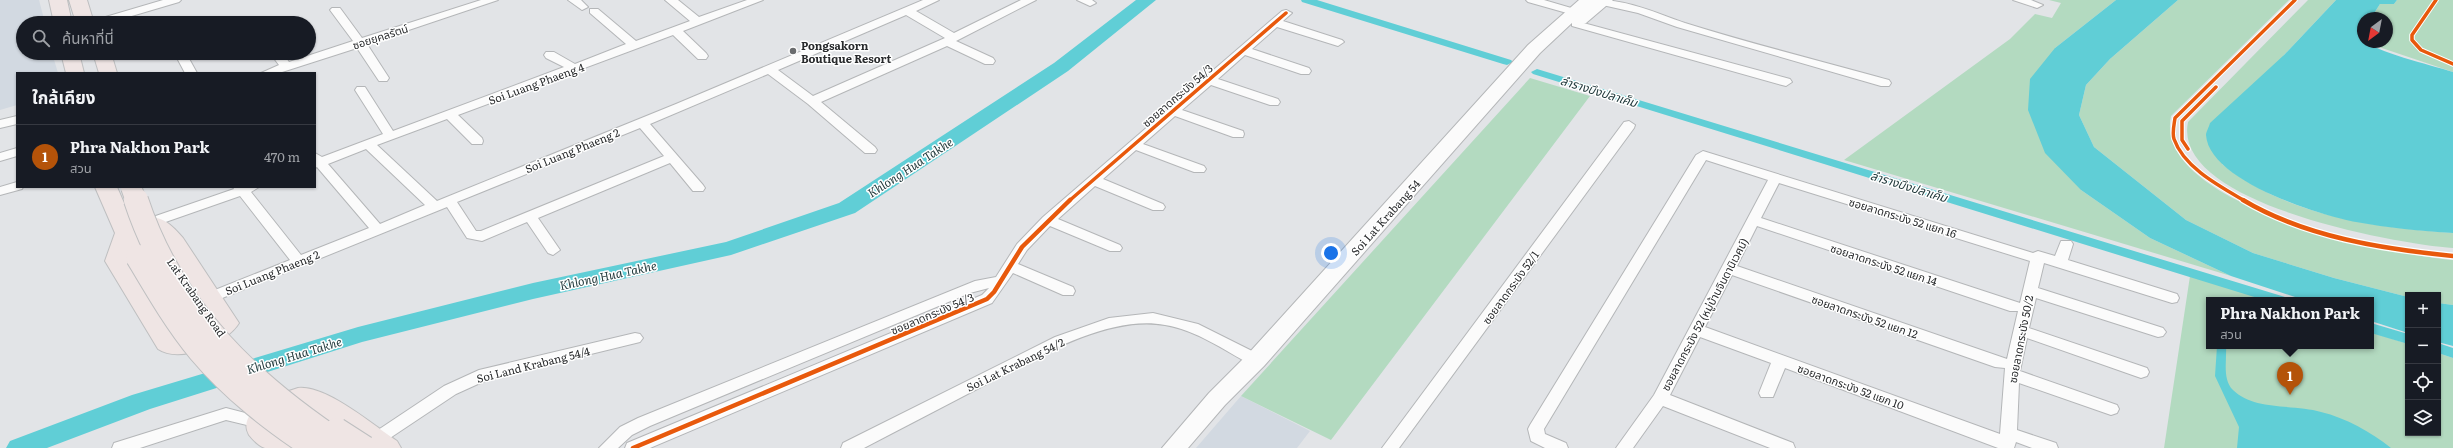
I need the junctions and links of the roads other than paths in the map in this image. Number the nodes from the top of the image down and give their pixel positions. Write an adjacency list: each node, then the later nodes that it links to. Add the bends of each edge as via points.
1 (58, 0): 19 (main road)
2 (68, 0): 20 (main road)
3 (78, 0): 21 (main road)
4 (85, 0): 22 (main road)
5 (175, 0): 23 (street)
6 (492, 0): 14 (street, ซอยยุคลรัตน์)
7 (671, 0): 25 (street)
8 (756, 0): 25 (street, Soi Luang Phaeng 4)
9 (933, 0): 18 (street, Soi Luang Phaeng 2)
10 (1030, 0): 27 (street)
11 (1532, 0): 24 (street)
12 (2019, 0): 15 (street)
13 (1598, 1): 24 (main road, Soi Lat Krabang 54); 56 (street, via 1641,10 1681,25)
14 (477, 2): 29 (street, ซอยยุคลรัตน์)
15 (2037, 5)
16 (336, 10): 29 (street)
17 (594, 11): 30 (street)
18 (907, 12): 27 (street); 45 (street, Soi Luang Phaeng 2)
19 (61, 16)
20 (72, 16)
21 (83, 16)
22 (90, 16)
23 (120, 16)
24 (1575, 18): 55 (street, via 1666,49 1702,56); 114 (main road, Soi Lat Krabang 54, via 1513,74)
25 (698, 22): 26 (street, Soi Luang Phaeng 4)
26 (676, 30): 30 (street, Soi Luang Phaeng 4); 33 (street)
27 (950, 39): 42 (street); 58 (street)
28 (1338, 42): 31 (street, ซอยลาดกระบัง 54/3, via 1281,18)
29 (360, 43): 34 (street, ซอยยุคลรัตน์); 53 (street)
30 (635, 46): 44 (street, Soi Luang Phaeng 4)
31 (1243, 50): 46 (street); 54 (street, ซอยลาดกระบัง 54/3)
32 (550, 55): 44 (street)
33 (702, 56)
34 (316, 57)
35 (72, 60): 47 (main road)
36 (83, 60): 48 (main road)
37 (97, 60): 49 (main road)
38 (104, 60): 50 (main road)
39 (184, 60): 51 (street)
40 (281, 60): 43 (street)
41 (308, 60): 43 (street, ซอยยุคลรัตน์)
42 (989, 61)
43 (286, 67): 52 (street, ซอยยุคลรัตน์)
44 (574, 68): 61 (street, Soi Luang Phaeng 4)
45 (769, 69): 58 (street); 63 (street, Soi Luang Phaeng 2)
46 (1305, 71)
47 (75, 72)
48 (86, 72)
49 (101, 72)
50 (108, 72)
51 (190, 72)
52 (270, 72)
53 (383, 78)
54 (1209, 80): 59 (street); 60 (street, ซอยลาดกระบัง 54/3)
55 (1786, 82)
56 (1885, 83)
57 (361, 90): 67 (street)
58 (812, 101): 71 (street)
59 (1274, 102)
60 (1173, 111): 66 (street); 70 (street, ซอยลาดกระบัง 54/3)
61 (450, 115): 67 (street, Soi Luang Phaeng 4); 68 (street)
62 (16, 120): 64 (street)
63 (642, 122): 74 (street); 87 (street, Soi Luang Phaeng 2)
64 (0, 124)
65 (1629, 125): 133 (street, ซอยลาดกระบัง 52/1)
66 (1238, 134)
67 (391, 137): 69 (street, Soi Luang Phaeng 4)
68 (478, 141)
69 (369, 145): 75 (street, Soi Luang Phaeng 4); 88 (street)
70 (1134, 145): 76 (street); 78 (street, ซอยลาดกระบัง 54/3)
71 (870, 150)
72 (16, 152): 73 (street)
73 (0, 157)
74 (672, 157): 85 (street); 90 (street)
75 (316, 161): 94 (street)
76 (1199, 169)
77 (1776, 177): 92 (street, ซอยลาดกระบัง 52 (หมู่บ้านจินดานิเวศน์)); 99 (street, ซอยลาดกระบัง 52 แยก 16); 134 (street, ซอยลาดกระบัง 52 แยก 16, via 1701,156 1536,429 1541,440)
78 (1093, 180): 89 (street); 91 (street, ซอยลาดกระบัง 54/3)
79 (16, 186): 86 (street)
80 (106, 188): 95 (main road)
81 (118, 188): 127 (main road, via 146,253 196,333 220,362 253,392 290,424)
82 (131, 188): 128 (main road, bridge, via 137,209 156,254 183,300 208,331 250,376 278,401)
83 (139, 188): 93 (main road, Lat Krabang Road)
84 (245, 188): 93 (street); 100 (street)
85 (698, 188)
86 (0, 191)
87 (449, 200): 88 (street, Soi Luang Phaeng 2); 90 (street, via 472,235 476,236 488,234)
88 (434, 206): 94 (street, Soi Luang Phaeng 2)
89 (1158, 207)
90 (530, 216): 98 (street)
91 (1048, 220): 97 (street); 102 (street, ซอยลาดกระบัง 54/3, via 1032,235)
92 (1752, 220): 103 (street, ซอยลาดกระบัง 52 (หมู่บ้านจินดานิเวศน์)); 109 (street, ซอยลาดกระบัง 52 แยก 14)
93 (152, 223): 107 (main road, via 168,234 175,243); 123 (main road, Lat Krabang Road, bridge, via 163,248 201,307 226,339 302,408)
94 (377, 229): 100 (street, Soi Luang Phaeng 2)
95 (125, 235): 107 (main road, via 116,261 170,345 173,347 192,343 224,327 226,323); 126 (main road, bridge, via 175,318 200,352 276,423)
96 (2066, 244): 101 (street)
97 (1115, 248)
98 (553, 250)
99 (2034, 256): 101 (street, ซอยลาดกระบัง 52 แยก 16); 105 (street, ซอยลาดกระบัง 50/2)
100 (298, 261): 107 (street, Soi Luang Phaeng 2)
101 (2060, 263): 108 (street, ซอยลาดกระบัง 52 แยก 16)
102 (1009, 266): 104 (street, ซอยลาดกระบัง 54/3); 106 (street)
103 (1728, 268): 110 (street, ซอยลาดกระบัง 52 (หมู่บ้านจินดานิเวศน์)); 116 (street, ซอยลาดกระบัง 52 แยก 12)
104 (1001, 281): 129 (street, via 980,284 644,422 626,431); 130 (street, ซอยลาดกระบัง 54/3, via 994,292 980,303)
105 (2030, 290): 111 (street, ซอยลาดกระบัง 50/2); 112 (street)
106 (1068, 291)
107 (210, 298)
108 (2172, 298)
109 (2015, 307)
110 (1696, 330): 115 (street, ซอยลาดกระบัง 52 แยก 10); 119 (street, ซอยลาดกระบัง 52 (หมู่บ้านจินดานิเวศน์))
111 (2020, 330): 116 (street, ซอยลาดกระบัง 50/2); 117 (street)
112 (2158, 332)
113 (635, 338): 123 (street, Soi Land Krabang 54/4, via 486,374 450,390)
114 (1256, 360): 131 (street, Soi Lat Krabang 54/2, via 1190,327 1172,321 1155,318 1121,322 1076,335 1034,353); 132 (main road, Soi Lat Krabang 54)
115 (1780, 360): 118 (street); 122 (street, ซอยลาดกระบัง 52 แยก 10)
116 (2006, 369): 120 (street, ซอยลาดกระบัง 52 แยก 12); 122 (street, ซอยลาดกระบัง 50/2)
117 (2142, 372)
118 (1767, 393)
119 (1660, 398): 135 (street, ซอยลาดกระบัง 52 (หมู่บ้านจินดานิเวศน์)); 136 (street)
120 (2111, 409)
121 (259, 422): 123 (main road, via 294,398 309,397); 124 (street, via 226,414); 125 (main road, via 260,431)
122 (2008, 441): 137 (street, ซอยลาดกระบัง 52 แยก 10)
123 (376, 445)
124 (120, 448)
125 (283, 448)
126 (314, 448)
127 (326, 448)
128 (347, 448)
129 (607, 448)
130 (633, 448)
131 (849, 448)
132 (1174, 448)
133 (1390, 448)
134 (1560, 448)
135 (1624, 448)
136 (1787, 448)
137 (2050, 448)

